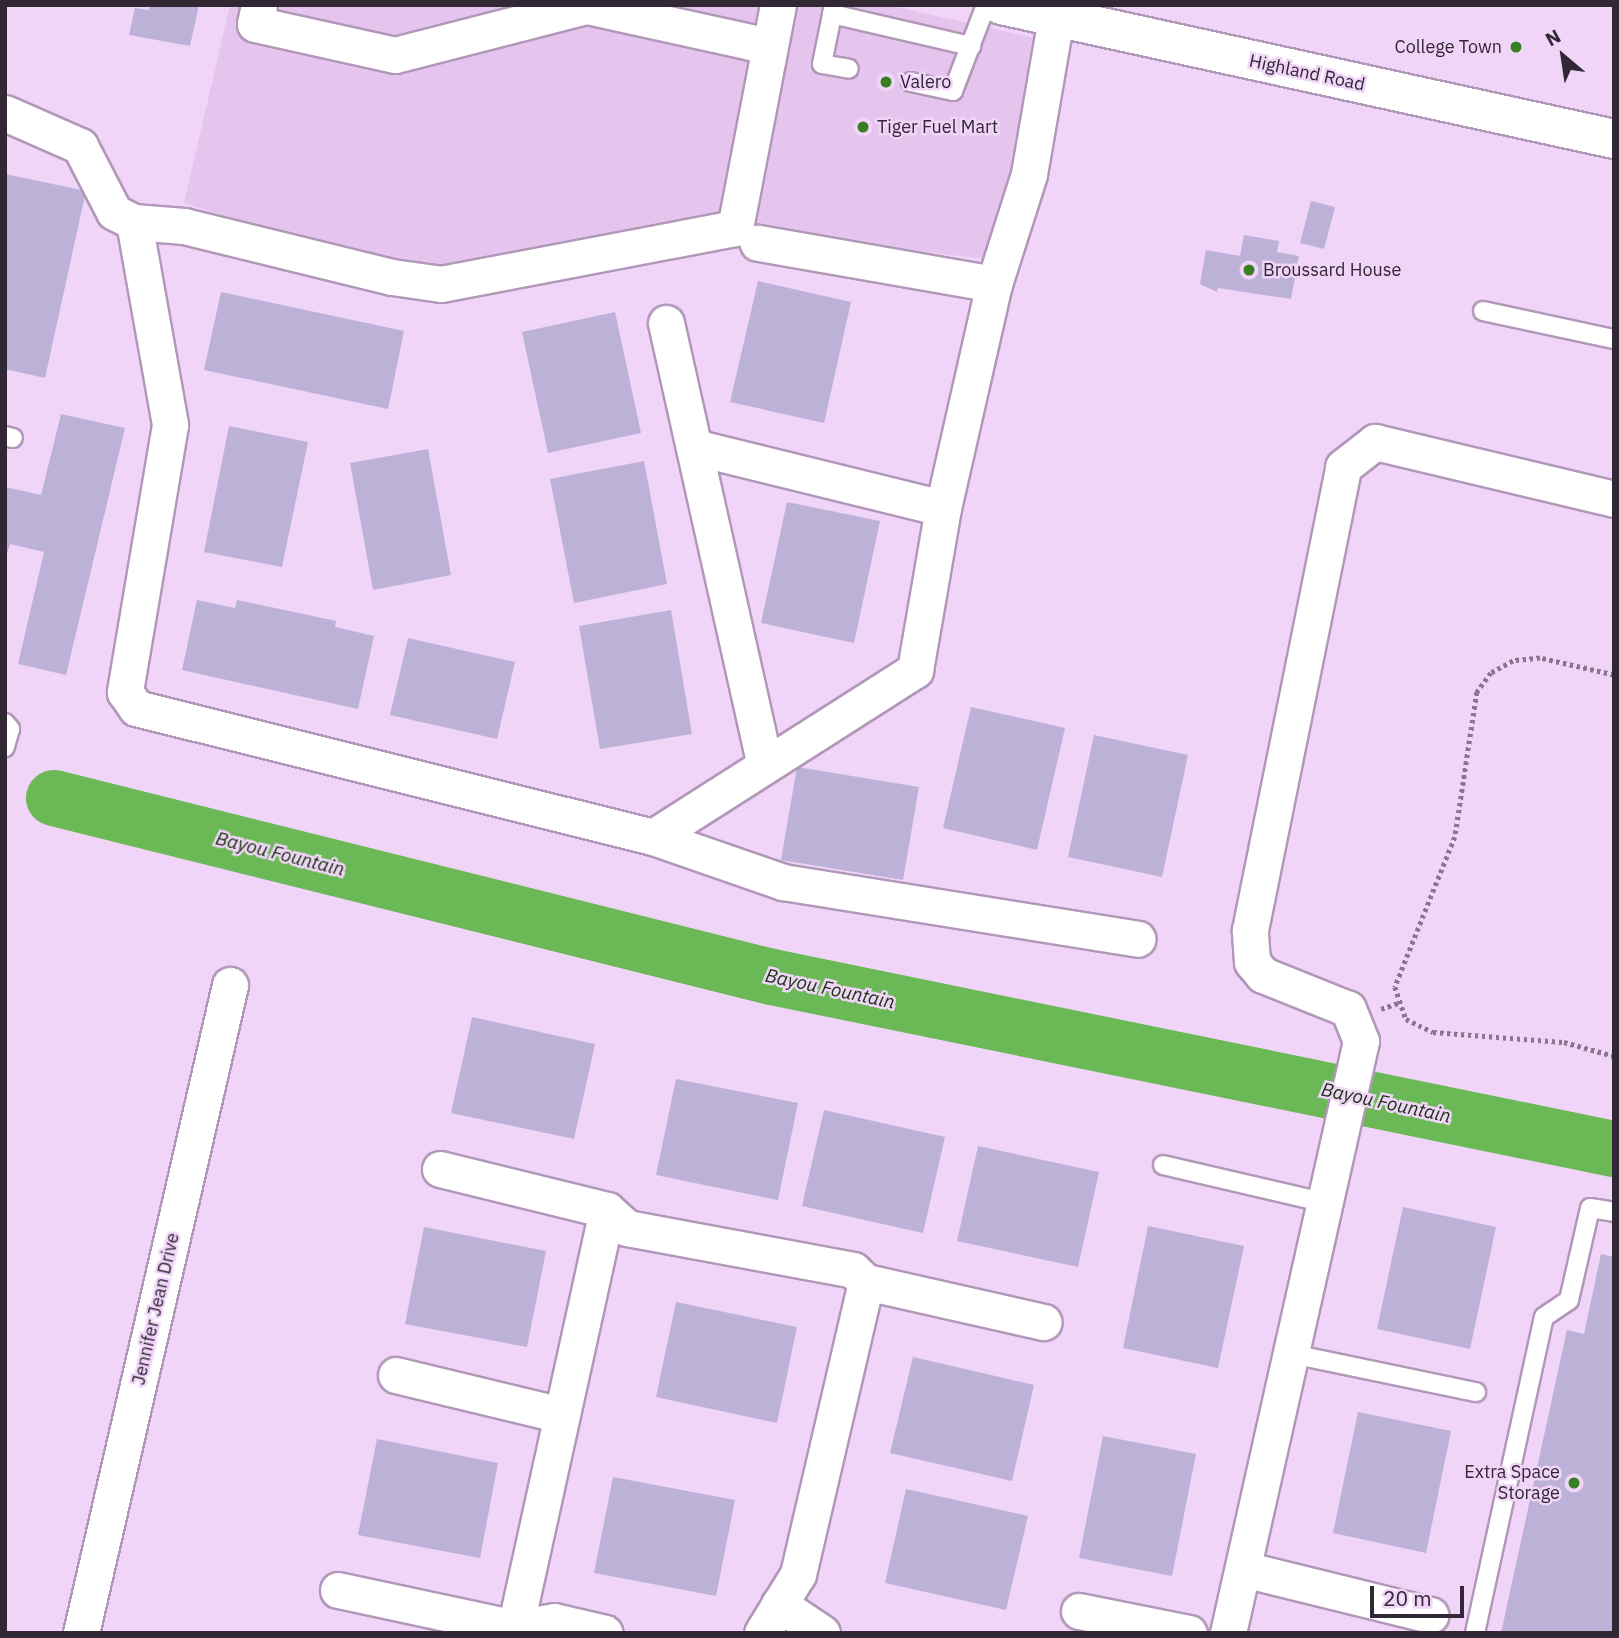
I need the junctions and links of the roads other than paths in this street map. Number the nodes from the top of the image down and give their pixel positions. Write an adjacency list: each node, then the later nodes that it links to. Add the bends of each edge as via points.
1 (259, 5): 5 (street, via 255,24 395,55)
2 (778, 5): 8 (street)
3 (986, 5): 9 (lane)
4 (1001, 5): 7 (street, Highland Road)
5 (584, 6): 8 (street)
6 (833, 9): 9 (lane); 10 (lane, via 822,64)
7 (1059, 9): 13 (street, Highland Road); 16 (street, via 1029,174)
8 (769, 46): 14 (street, via 735,228 442,284 392,277 184,226)
9 (971, 46): 11 (lane, via 953,91)
10 (849, 69)
11 (911, 82)
12 (5, 113): 14 (street, via 80,146 114,212)
13 (1614, 139)
14 (134, 222): 26 (street, via 170,425 125,692 136,708)
15 (758, 243): 16 (street)
16 (994, 284): 22 (street)
17 (1483, 311): 19 (lane)
18 (666, 323): 20 (street)
19 (1614, 339)
20 (694, 447): 22 (street); 25 (street)
21 (1614, 499): 31 (street, via 1375,442 1343,467 1250,930 1252,962 1263,975 1348,1009 1361,1041)
22 (943, 508): 25 (street, via 915,670)
23 (5, 723): 24 (lane, via 9,729)
24 (5, 747)
25 (765, 765): 26 (street)
26 (653, 837): 27 (street, via 783,882)
27 (1137, 939)
28 (230, 985): 46 (street, Jennifer Jean Drive)
29 (1163, 1165): 31 (lane)
30 (440, 1169): 32 (street)
31 (1326, 1203): 36 (street)
32 (607, 1210): 34 (street, via 627,1228 853,1270); 39 (street)
33 (1614, 1212): 51 (lane, via 1590,1208 1569,1300 1544,1317)
34 (866, 1282): 35 (street); 44 (street, via 798,1574)
35 (1044, 1322)
36 (1292, 1354): 38 (lane); 40 (street)
37 (396, 1375): 39 (street)
38 (1476, 1392)
39 (561, 1415): 45 (street)
40 (1243, 1569): 43 (street); 50 (street)
41 (338, 1590): 45 (street)
42 (1079, 1611): 49 (street)
43 (1430, 1615)
44 (771, 1618): 48 (street)
45 (515, 1630): 47 (street, via 554,1621)
46 (81, 1633)
47 (605, 1633)
48 (822, 1633)
49 (1189, 1633)
50 (1228, 1633)
51 (1475, 1633)

